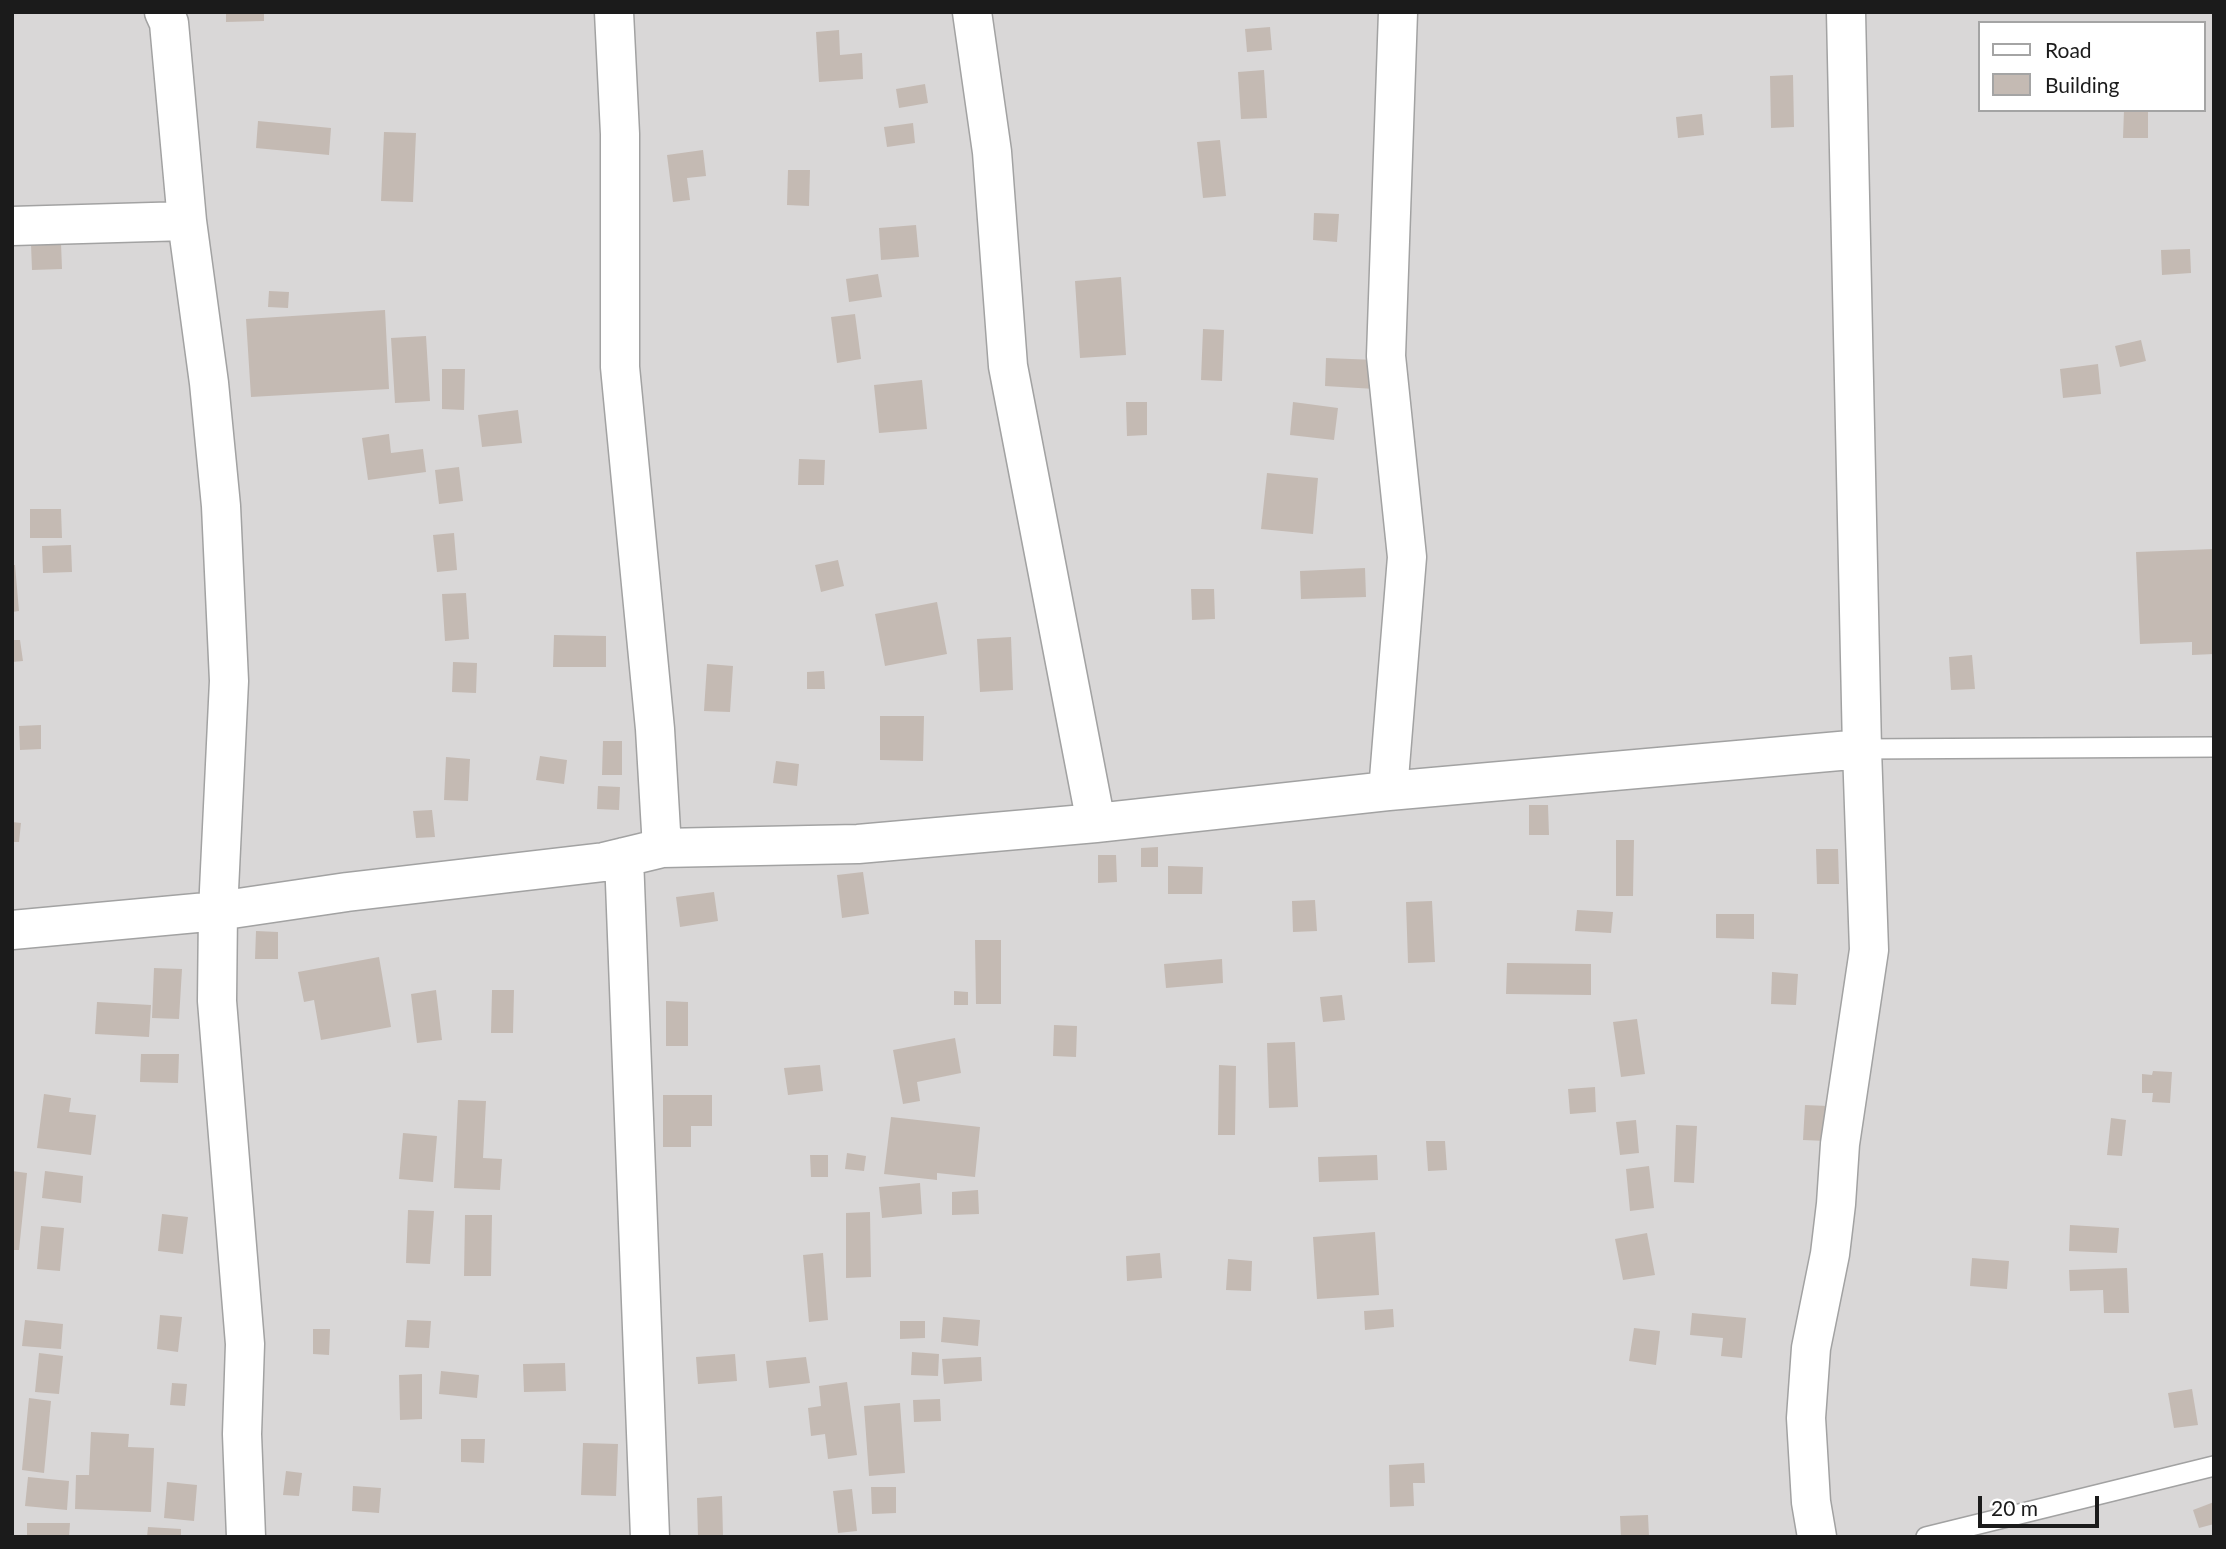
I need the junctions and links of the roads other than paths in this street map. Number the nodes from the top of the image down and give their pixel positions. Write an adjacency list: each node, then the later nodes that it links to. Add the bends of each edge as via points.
1 (164, 12): 6 (street, via 169,23)
2 (614, 12): 12 (street, via 620,134 620,367)
3 (972, 12): 11 (street, via 992,152 1008,366)
4 (1398, 12): 10 (street, via 1386,356 1406,557)
5 (1846, 12): 9 (street)
6 (187, 221): 7 (street); 14 (street, via 209,383 229,668)
7 (12, 226)
8 (2214, 747): 9 (lane)
9 (1862, 749): 10 (street); 19 (street, via 1869,950 1840,1144 1830,1254 1811,1348 1806,1418)
10 (1388, 791): 11 (street)
11 (1096, 823): 12 (street, via 858,844)
12 (662, 848): 13 (street)
13 (624, 857): 14 (street); 18 (street)
14 (218, 911): 15 (street); 17 (street, via 217,1001 245,1344)
15 (12, 930)
16 (2214, 1466): 20 (lane)
17 (246, 1537)
18 (650, 1537)
19 (1817, 1537)
20 (1926, 1537)

